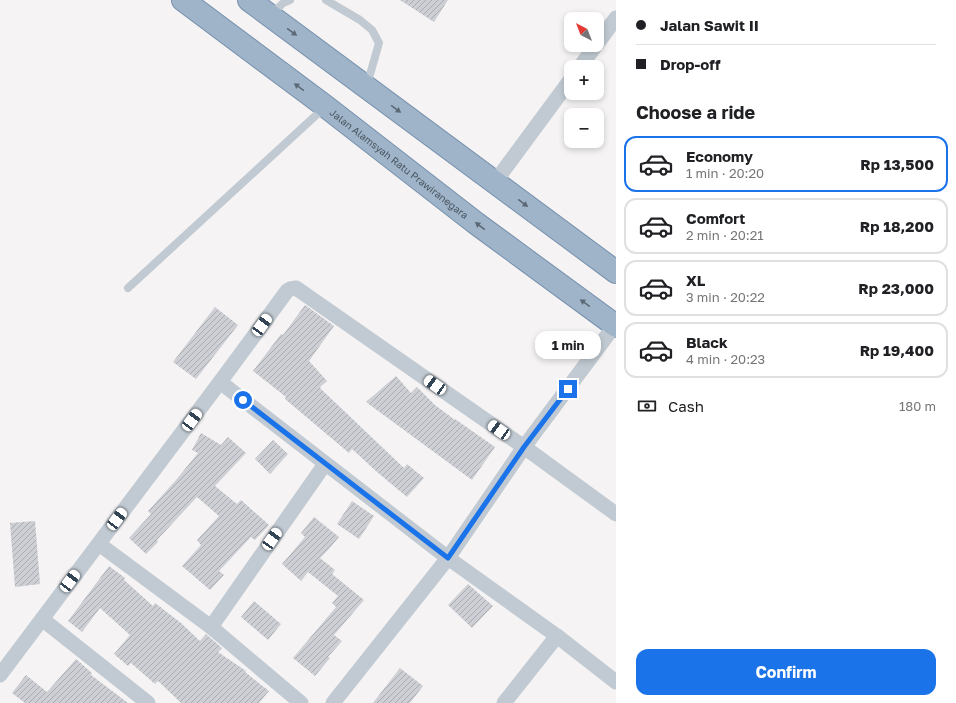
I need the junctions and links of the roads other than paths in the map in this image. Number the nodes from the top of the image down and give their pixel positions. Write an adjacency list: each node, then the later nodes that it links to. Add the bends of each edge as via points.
1 (182, 0): 12 (highway, Jalan Alamsyah Ratu Prawiranegara, one-way to 1)
2 (249, 0): 5 (highway)
3 (290, 0): 5 (lane, via 283,3)
4 (326, 0): 10 (lane, via 360,20 372,30 379,43)
5 (270, 16): 10 (highway, one-way to 10)
6 (616, 18): 7 (street)
7 (604, 35)
8 (592, 52): 9 (street)
9 (585, 60)
10 (366, 87): 13 (highway, one-way to 13)
11 (564, 88): 13 (street)
12 (325, 106): 15 (lane); 16 (highway, Jalan Alamsyah Ratu Prawiranegara, one-way to 12, via 477,224)
13 (495, 182): 14 (highway, one-way to 14)
14 (616, 272)
15 (128, 288)
16 (616, 326): 18 (street)
17 (220, 382): 18 (street, via 287,291 296,288); 19 (street); 21 (street)
18 (524, 447): 20 (street); 22 (street)
19 (325, 464): 22 (street); 24 (street)
20 (616, 514)
21 (99, 544): 23 (street); 24 (street)
22 (448, 558): 25 (street); 30 (street)
23 (42, 619): 26 (street); 28 (street)
24 (211, 627): 29 (street)
25 (556, 636): 27 (street); 31 (street)
26 (0, 675)
27 (616, 682)
28 (148, 703)
29 (301, 703)
30 (333, 703)
31 (504, 703)

